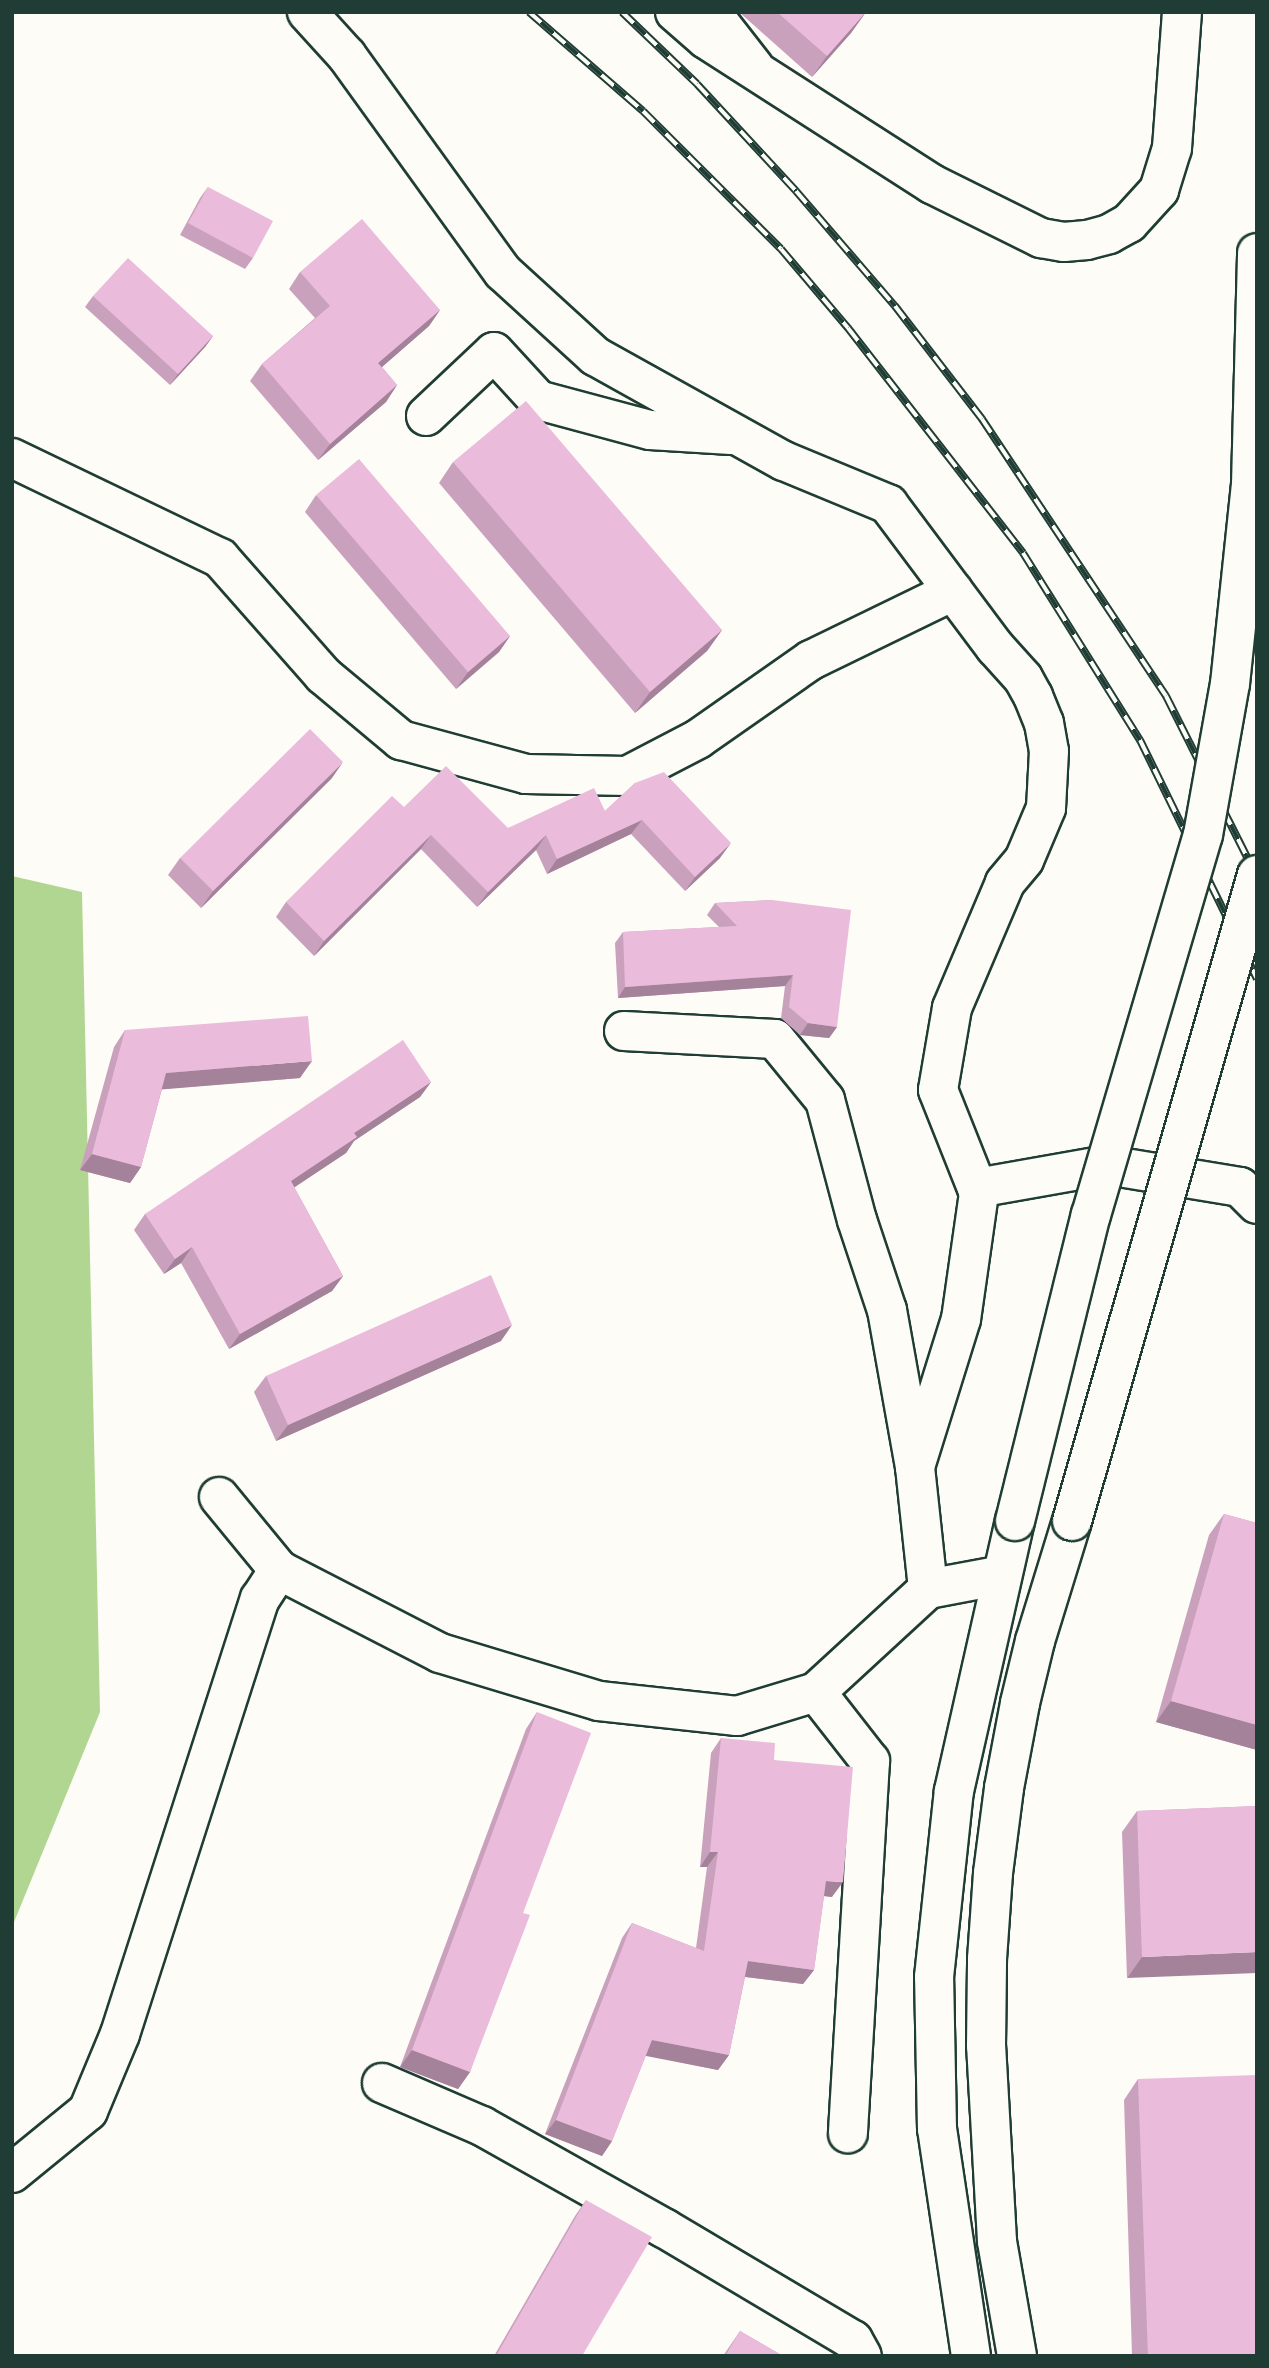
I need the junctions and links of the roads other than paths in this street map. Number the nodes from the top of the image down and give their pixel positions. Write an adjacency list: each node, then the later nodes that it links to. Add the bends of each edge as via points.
1 (307, 12): 8 (street, via 347,57 503,272 595,356)
2 (675, 12): 5 (street)
3 (711, 12): 5 (street)
4 (1182, 12): 5 (street, via 1168,170 1159,190 1129,223 1087,240 1041,238 932,184)
5 (757, 72)
6 (1257, 253): 20 (street, bridge, via 1251,485 1230,684 1203,835 1091,1214)
7 (426, 416): 8 (street, via 494,352 538,400 650,430)
8 (740, 436): 12 (street, via 784,461 888,504)
9 (12, 458): 10 (street)
10 (67, 482): 11 (street); 12 (street, via 220,558 323,675 401,740 526,774 627,776 698,739 811,660)
11 (12, 486)
12 (953, 591): 15 (street, via 1023,678 1044,723 1049,751 1046,808 1024,860 1005,883 952,1008 938,1090)
13 (1257, 875): 28 (street, bridge, via 1042,1617 1020,1703 1003,1800 987,1959 986,2046 997,2241)
14 (624, 1031): 17 (street, via 775,1039 825,1100 887,1310)
15 (976, 1188): 16 (street, via 1107,1166 1240,1187); 17 (street, via 979,1194 961,1320)
16 (1257, 1204)
17 (915, 1467): 21 (street)
18 (219, 1497): 19 (street)
19 (279, 1570): 22 (street, via 440,1653 599,1701 737,1716); 25 (street, via 260,1600 120,2034 88,2111)
20 (1002, 1575): 21 (street); 27 (street, via 954,1791 934,1978 937,2129)
21 (928, 1590): 22 (street)
22 (816, 1692): 24 (street, via 870,1761)
23 (382, 2083): 26 (street, via 482,2126 664,2228 853,2340)
24 (848, 2133)
25 (12, 2173)
26 (862, 2356)
27 (971, 2356)
28 (1017, 2356)

